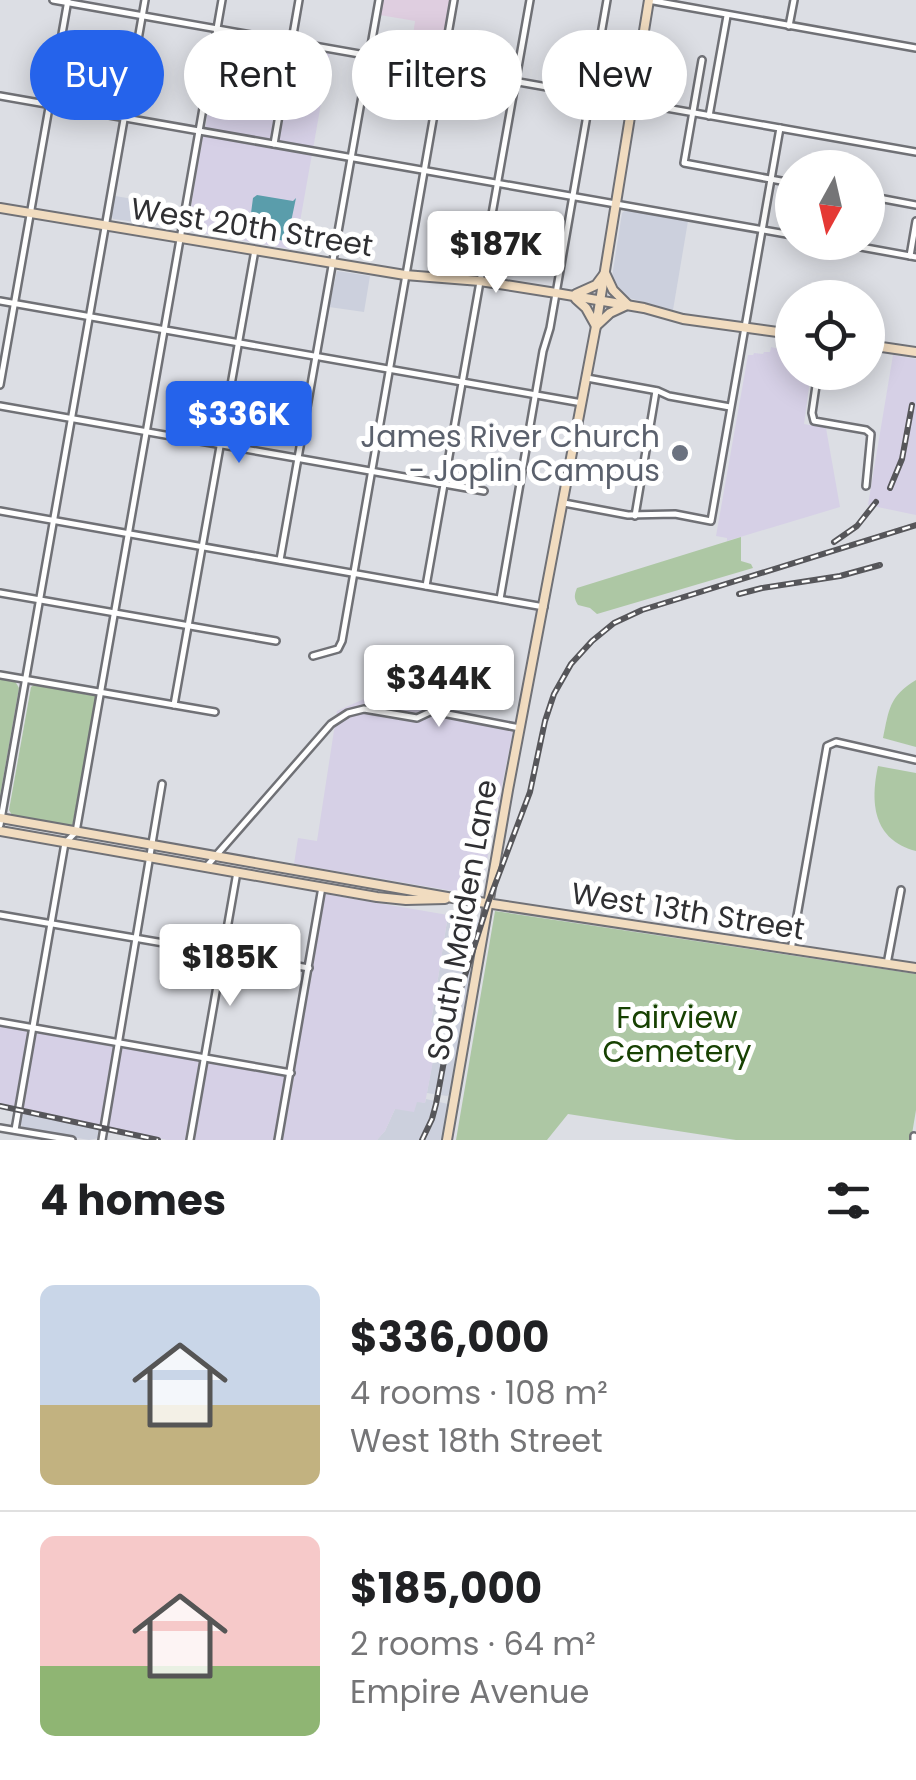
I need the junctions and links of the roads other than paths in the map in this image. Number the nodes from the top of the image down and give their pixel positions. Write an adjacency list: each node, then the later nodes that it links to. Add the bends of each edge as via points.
1 (53, 0): 11 (street)
2 (145, 0): 13 (street)
3 (222, 0): 15 (street)
4 (300, 0): 19 (street)
5 (379, 0): 20 (street)
6 (454, 0): 21 (street)
7 (530, 0): 24 (street)
8 (607, 0): 22 (street)
9 (649, 0): 12 (street); 23 (main road, South Maiden Lane)
10 (794, 0): 14 (street)
11 (68, 1): 13 (street); 16 (street)
12 (727, 15): 14 (street); 31 (street)
13 (142, 16): 15 (street); 17 (street)
14 (789, 26): 25 (street)
15 (217, 29): 18 (street); 42 (street)
16 (63, 30)
17 (140, 30)
18 (223, 30)
19 (294, 30)
20 (374, 30)
21 (449, 30)
22 (602, 30)
23 (644, 30)
24 (522, 46)
25 (916, 48)
26 (702, 60): 30 (street)
27 (0, 96): 28 (street)
28 (30, 101)
29 (687, 112): 30 (street)
30 (693, 113): 31 (street); 47 (street, via 684,163)
31 (709, 116): 41 (street)
32 (47, 120): 55 (street)
33 (124, 120): 57 (street)
34 (135, 120): 42 (street)
35 (278, 120): 43 (street)
36 (358, 120): 45 (street)
37 (433, 120): 46 (street)
38 (509, 120): 49 (street)
39 (585, 120): 50 (street)
40 (629, 120): 52 (main road, South Maiden Lane)
41 (780, 128): 44 (street); 47 (street)
42 (200, 132): 43 (street); 60 (street)
43 (274, 144): 45 (street)
44 (916, 152)
45 (351, 158): 46 (street); 64 (street)
46 (424, 170): 49 (street); 66 (street)
47 (771, 179): 48 (street); 58 (street)
48 (775, 180)
49 (498, 183): 50 (street); 67 (street)
50 (572, 196): 52 (street); 68 (street)
51 (885, 199): 53 (street)
52 (616, 204): 58 (street); 65 (main road, South Maiden Lane)
53 (916, 205)
54 (0, 208): 55 (main road, West 20th Street)
55 (31, 213): 57 (main road, West 20th Street); 72 (street)
56 (916, 221): 63 (street)
57 (105, 225): 60 (main road, West 20th Street); 74 (street)
58 (762, 230): 59 (street); 76 (street)
59 (775, 232)
60 (180, 238): 61 (main road, West 20th Street); 77 (street)
61 (256, 250): 64 (main road, West 20th Street); 79 (street)
62 (885, 252): 63 (street)
63 (913, 257)
64 (334, 263): 66 (main road, West 20th Street); 82 (street)
65 (605, 273): 69 (main road); 71 (main road, South Maiden Lane); 73 (main road)
66 (405, 275): 67 (main road, West 20th Street); 83 (street)
67 (480, 281): 68 (main road, West 20th Street); 85 (street)
68 (556, 293): 69 (main road, West 20th Street); 89 (street)
69 (572, 296): 71 (main road, West 20th Street); 75 (main road)
70 (0, 301): 72 (street)
71 (600, 301): 73 (main road, West 20th Street); 75 (main road, South Maiden Lane)
72 (15, 303): 74 (street); 86 (street)
73 (629, 306): 75 (main road); 76 (main road, West 20th Street)
74 (89, 316): 77 (street); 93 (street)
75 (596, 326): 84 (main road, South Maiden Lane)
76 (745, 327): 78 (main road, West 20th Street); 92 (street)
77 (164, 330): 79 (street); 94 (street)
78 (775, 331)
79 (239, 342): 82 (street); 95 (street)
80 (885, 347): 81 (main road)
81 (916, 352)
82 (316, 356): 83 (street); 96 (street)
83 (388, 369): 85 (street); 97 (street)
84 (586, 378): 87 (street); 90 (main road, South Maiden Lane)
85 (462, 382): 89 (street); 98 (street)
86 (0, 385)
87 (656, 390): 92 (street); 103 (street)
88 (815, 390): 99 (street, via 814,421 871,434)
89 (536, 394): 90 (street); 111 (street)
90 (582, 403): 101 (main road, South Maiden Lane)
91 (0, 406): 93 (street)
92 (731, 408): 103 (street, via 711,521)
93 (72, 418): 94 (street); 104 (street)
94 (146, 432): 95 (street); 105 (street)
95 (221, 445): 96 (street); 106 (street)
96 (298, 458): 97 (street); 107 (street)
97 (370, 471): 98 (street); 108 (street)
98 (444, 484): 100 (street); 109 (street)
99 (866, 486)
100 (484, 491)
101 (563, 503): 103 (street); 113 (main road, South Maiden Lane)
102 (0, 511): 104 (street)
103 (635, 516)
104 (54, 520): 105 (street); 112 (street)
105 (128, 533): 106 (street); 114 (street)
106 (203, 547): 107 (street); 115 (street)
107 (280, 560): 108 (street)
108 (353, 573): 109 (street); 117 (street, via 340,646)
109 (426, 586): 111 (street)
110 (0, 592): 112 (street)
111 (500, 599): 113 (street)
112 (40, 600): 114 (street); 119 (street)
113 (544, 607): 123 (main road, South Maiden Lane)
114 (114, 613): 115 (street); 120 (street)
115 (189, 626): 116 (street); 121 (street)
116 (276, 641)
117 (313, 656)
118 (0, 675): 119 (street)
119 (26, 679): 120 (street); 126 (street)
120 (100, 692): 121 (street); 128 (street)
121 (174, 705): 122 (street)
122 (215, 712)
123 (520, 728): 135 (street, via 432,711 417,718 359,710 340,716); 151 (main road, South Maiden Lane)
124 (916, 760): 155 (street, via 836,742 825,750)
125 (162, 784): 132 (street)
126 (0, 823): 127 (main road, West 13th Street); 129 (main road, West 13th Street)
127 (30, 824): 128 (main road, West 13th Street); 129 (main road)
128 (76, 832): 130 (main road, West 13th Street); 131 (street)
129 (28, 836): 131 (main road, West 13th Street)
130 (112, 839): 132 (main road, West 13th Street); 133 (main road)
131 (65, 843): 133 (main road, West 13th Street); 153 (street)
132 (150, 845): 134 (main road, West 13th Street); 136 (street)
133 (110, 850): 136 (main road, West 13th Street)
134 (195, 852): 135 (main road, West 13th Street); 139 (main road)
135 (214, 856): 137 (main road, West 13th Street); 140 (street)
136 (150, 858): 139 (main road, West 13th Street); 154 (street)
137 (232, 859): 138 (main road, West 13th Street); 142 (main road)
138 (264, 864): 141 (main road, West 13th Street); 145 (main road)
139 (193, 865): 140 (main road, West 13th Street)
140 (206, 867): 142 (main road, West 13th Street)
141 (282, 867): 143 (main road, West 13th Street); 146 (main road)
142 (234, 872): 145 (main road, West 13th Street); 156 (street)
143 (314, 873): 144 (main road, West 13th Street); 147 (main road)
144 (332, 876): 148 (main road); 150 (main road, West 13th Street)
145 (262, 877): 146 (main road, West 13th Street)
146 (280, 880): 147 (main road, West 13th Street)
147 (311, 885): 148 (main road, West 13th Street)
148 (326, 888): 150 (main road, West 13th Street, via 406,900); 158 (street)
149 (901, 890): 157 (street)
150 (453, 898): 151 (main road, West 13th Street)
151 (488, 903): 155 (main road, West 13th Street); 172 (main road, South Maiden Lane)
152 (0, 915): 153 (street)
153 (51, 924): 154 (street); 161 (street)
154 (136, 938): 156 (street); 162 (street)
155 (791, 950): 157 (main road, West 13th Street)
156 (222, 953): 158 (street); 163 (street)
157 (888, 964): 159 (main road, West 13th Street)
158 (309, 968): 164 (street)
159 (916, 968)
160 (0, 1022): 161 (street)
161 (32, 1028): 162 (street); 166 (street)
162 (118, 1043): 163 (street); 169 (street)
163 (204, 1058): 164 (street); 170 (street)
164 (291, 1072): 171 (street)
165 (0, 1128): 166 (street)
166 (15, 1130): 167 (street)
167 (28, 1136): 168 (street)
168 (72, 1140)
169 (102, 1140)
170 (190, 1140)
171 (278, 1140)
172 (447, 1140)

